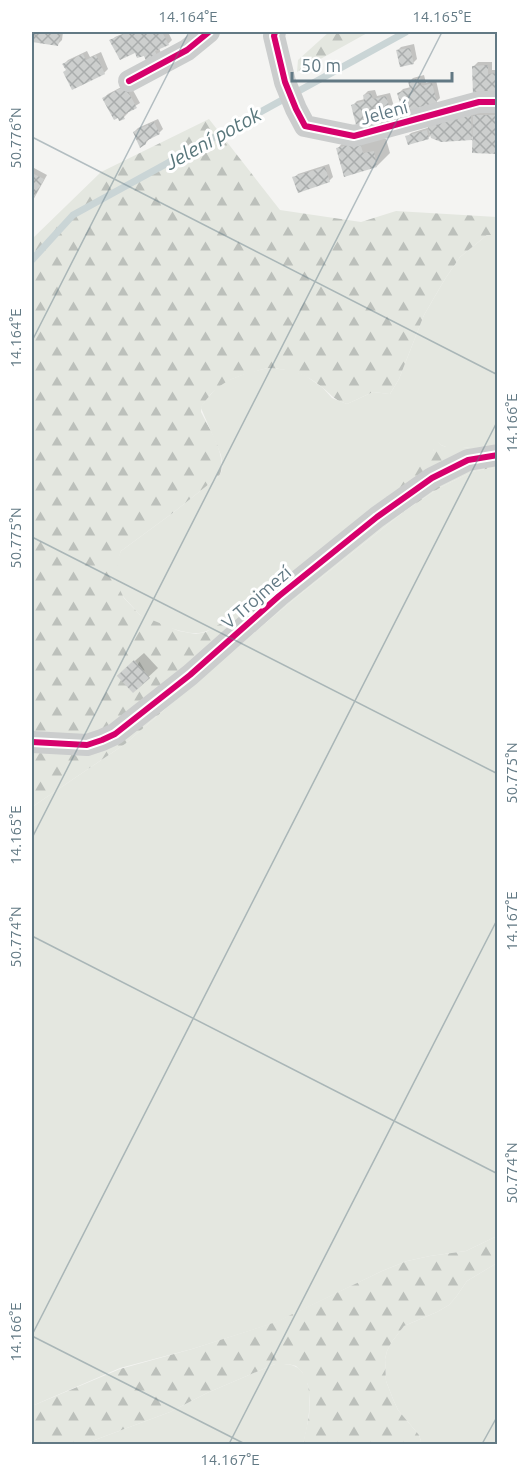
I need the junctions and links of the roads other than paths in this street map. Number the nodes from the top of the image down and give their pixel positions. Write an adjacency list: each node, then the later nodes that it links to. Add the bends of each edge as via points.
1 (209, 32): 3 (street, via 186,50)
2 (275, 32): 4 (street, Jelení, via 285,82 305,126 354,136 479,102)
3 (129, 81)
4 (498, 102)
5 (498, 455): 6 (street, V Trojmezí, via 468,460 432,478 377,517 115,734 87,745)
6 (32, 742)

